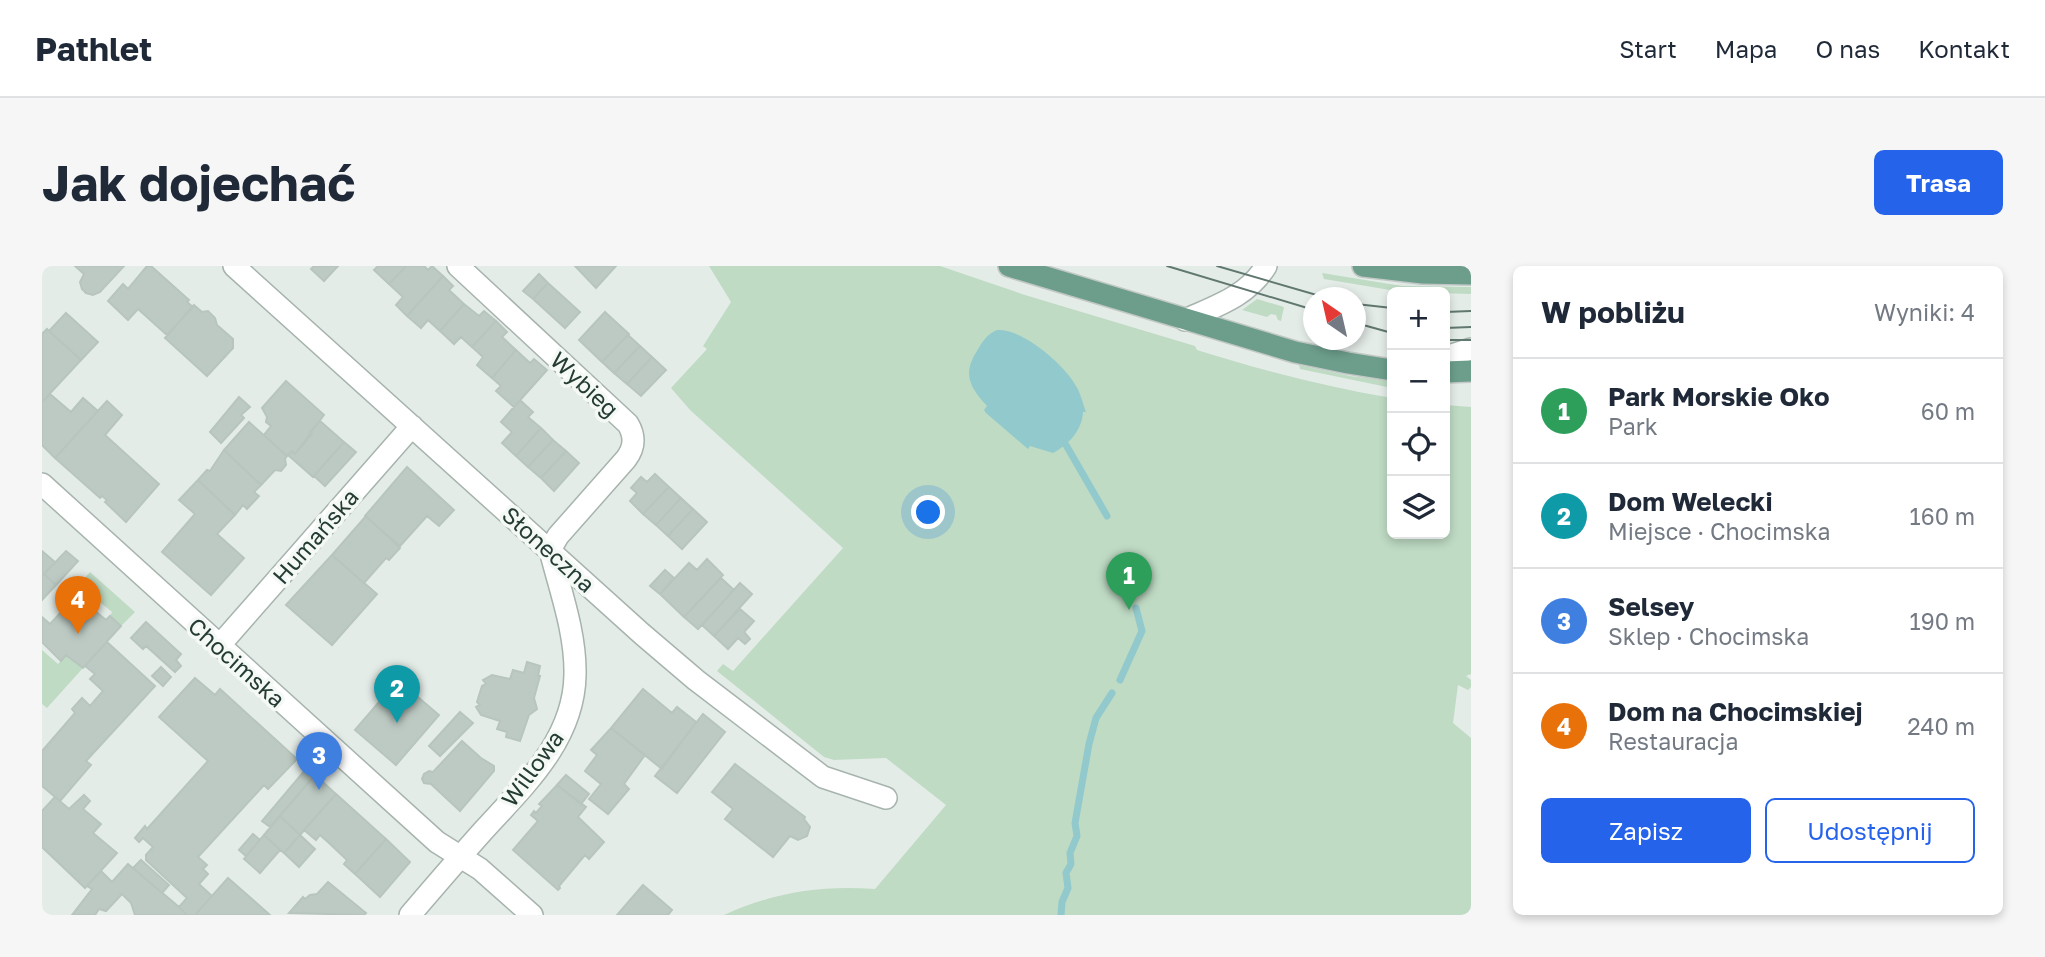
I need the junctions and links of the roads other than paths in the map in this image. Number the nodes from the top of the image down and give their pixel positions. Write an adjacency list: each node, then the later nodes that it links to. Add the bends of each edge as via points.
1 (234, 266): 13 (street, Słoneczna)
2 (458, 266): 15 (street, Wybieg, via 632,431 631,453)
3 (1009, 266): 7 (main road)
4 (1266, 266): 7 (street, via 1242,293)
5 (1363, 266): 6 (main road, via 1423,274)
6 (1471, 274)
7 (1185, 320): 10 (main road, via 1295,352)
8 (1471, 349): 9 (street)
9 (1450, 355)
10 (1387, 369)
11 (1450, 372): 12 (main road)
12 (1471, 372)
13 (412, 426): 15 (street, Słoneczna); 16 (street, Humańska)
14 (42, 484): 16 (street, Chocimska)
15 (550, 550): 17 (street, Słoneczna, via 642,634 823,777); 18 (street, Willowa, via 575,658 569,714 544,761)
16 (219, 646): 18 (street, Chocimska, via 437,842)
17 (886, 798)
18 (460, 857): 19 (street, Willowa); 20 (street, Chocimska)
19 (410, 915)
20 (532, 915)

